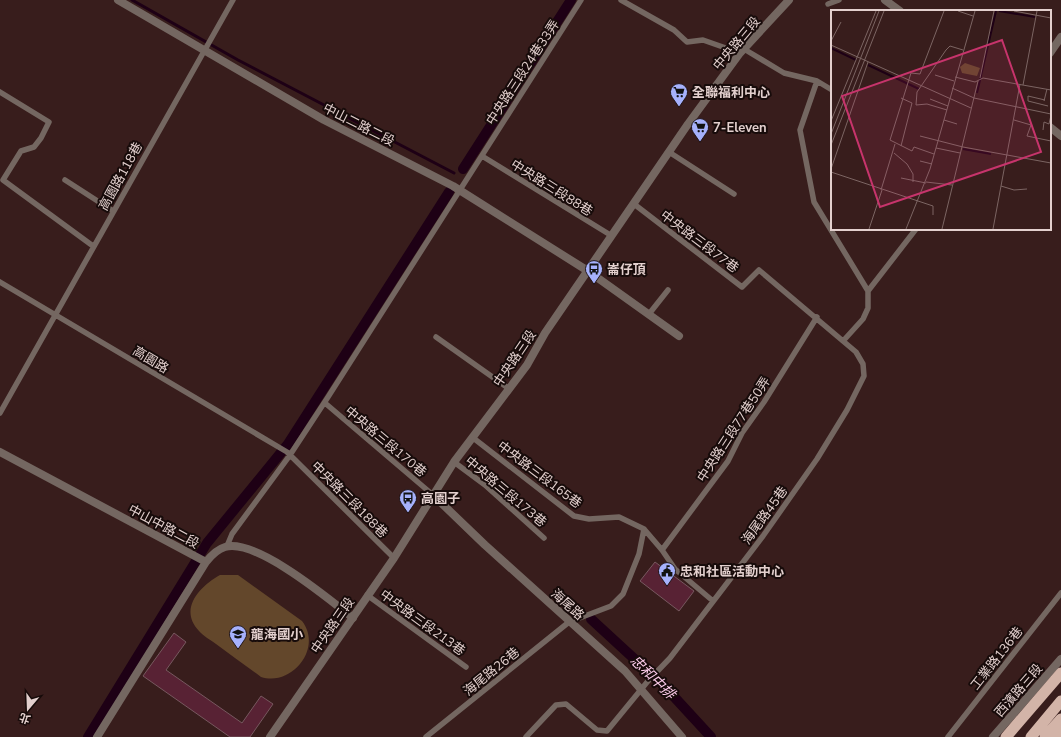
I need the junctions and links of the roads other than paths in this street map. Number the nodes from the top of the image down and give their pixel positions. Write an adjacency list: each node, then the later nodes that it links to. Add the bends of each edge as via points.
1 (118, 0): 11 (street, 中山二路二段)
2 (233, 0): 11 (lane, 高園路118巷)
3 (581, 0): 20 (lane, 中央路三段24巷33弄)
4 (621, 0): 12 (lane, via 674,30 687,42 703,40)
5 (789, 0): 12 (street, 中央路三段)
6 (839, 0): 8 (lane)
7 (885, 0): 9 (street)
8 (828, 4)
9 (899, 10)
10 (1061, 37): 13 (street)
11 (204, 49): 22 (street, 中山二路二段, via 324,120); 25 (lane, 高園路118巷)
12 (742, 51): 14 (lane, via 784,73); 19 (street, 中央路三段)
13 (1051, 52)
14 (816, 81): 15 (lane); 32 (lane, via 800,130 814,202)
15 (831, 89)
16 (0, 92): 28 (lane, via 49,122 34,147 21,151 3,180)
17 (1051, 128): 18 (street)
18 (1060, 132)
19 (669, 152): 23 (lane); 24 (street, 中央路三段)
20 (482, 156): 22 (lane, 中央路三段24巷33弄); 27 (lane, 中央路三段88巷)
21 (65, 180): 25 (lane)
22 (459, 190): 29 (street, 中山二路二段); 40 (lane, 中央路三段24巷33弄)
23 (734, 194)
24 (634, 204): 27 (street, 中央路三段); 35 (lane, 中央路三段77巷, via 742,287 759,270)
25 (113, 211): 28 (lane, 高園路118巷)
26 (915, 230): 32 (lane)
27 (612, 236): 29 (street, 中央路三段)
28 (93, 246): 33 (lane, 高園路118巷)
29 (588, 271): 34 (street, 中山二路二段); 39 (street, 中央路三段, via 527,364)
30 (0, 282): 33 (lane, 高園路)
31 (668, 290): 34 (lane)
32 (868, 291): 38 (lane, via 868,308 863,319)
33 (54, 314): 41 (lane, 高園路118巷); 44 (lane, 高園路)
34 (649, 314): 36 (street, 中山二路二段)
35 (817, 317): 38 (lane, 中央路三段77巷); 50 (lane, 中央路三段77巷50弄, via 742,433 728,461)
36 (679, 336)
37 (436, 337): 39 (lane)
38 (844, 340): 55 (lane, 海尾路45巷, via 863,364 864,376 847,410 817,459 763,536)
39 (508, 388): 42 (street, 中央路三段)
40 (325, 403): 44 (lane, 中央路三段24巷33弄); 46 (lane, 中央路三段170巷)
41 (0, 413)
42 (472, 437): 45 (street, 中央路三段); 47 (lane, 中央路三段165巷, via 574,516 589,519 619,517)
43 (0, 452): 52 (street, 中山中路二段)
44 (289, 454): 49 (lane, 中央路三段24巷33弄, via 232,534); 51 (lane, 中央路三段188巷)
45 (454, 462): 46 (street, 中央路三段); 48 (lane, 中央路三段173巷, via 486,485)
46 (433, 495): 51 (street, 中央路三段); 57 (street, 海尾路)
47 (644, 529): 50 (lane); 57 (lane, 海尾路26巷, via 639,554 623,594 611,606)
48 (544, 538)
49 (227, 546): 52 (street, 中山中路二段); 56 (street, via 247,549 287,569)
50 (662, 550): 55 (lane, via 675,570)
51 (394, 558): 54 (street, 中央路三段)
52 (203, 561): 65 (street)
53 (1061, 593): 70 (lane, 工業路136巷)
54 (367, 596): 56 (street, 中央路三段); 59 (lane, 中央路三段213巷)
55 (713, 601): 61 (lane, 海尾路45巷)
56 (353, 618): 66 (street, 中央路三段)
57 (569, 622): 61 (street, 海尾路, via 615,661); 67 (lane, 海尾路26巷)
58 (1061, 658): 71 (street, 西濱路三段)
59 (466, 667)
60 (1061, 673): 72 (highway)
61 (642, 690): 68 (lane, 海尾路45巷, via 607,731 597,730 566,704 556,705); 69 (street, 海尾路)
62 (1061, 701): 73 (highway)
63 (1061, 719): 74 (highway)
64 (1061, 731): 75 (highway)
65 (97, 737)
66 (270, 737)
67 (426, 737)
68 (526, 737)
69 (682, 737)
70 (948, 737)
71 (993, 737)
72 (1006, 737)
73 (1030, 737)
74 (1045, 737)
75 (1056, 737)

